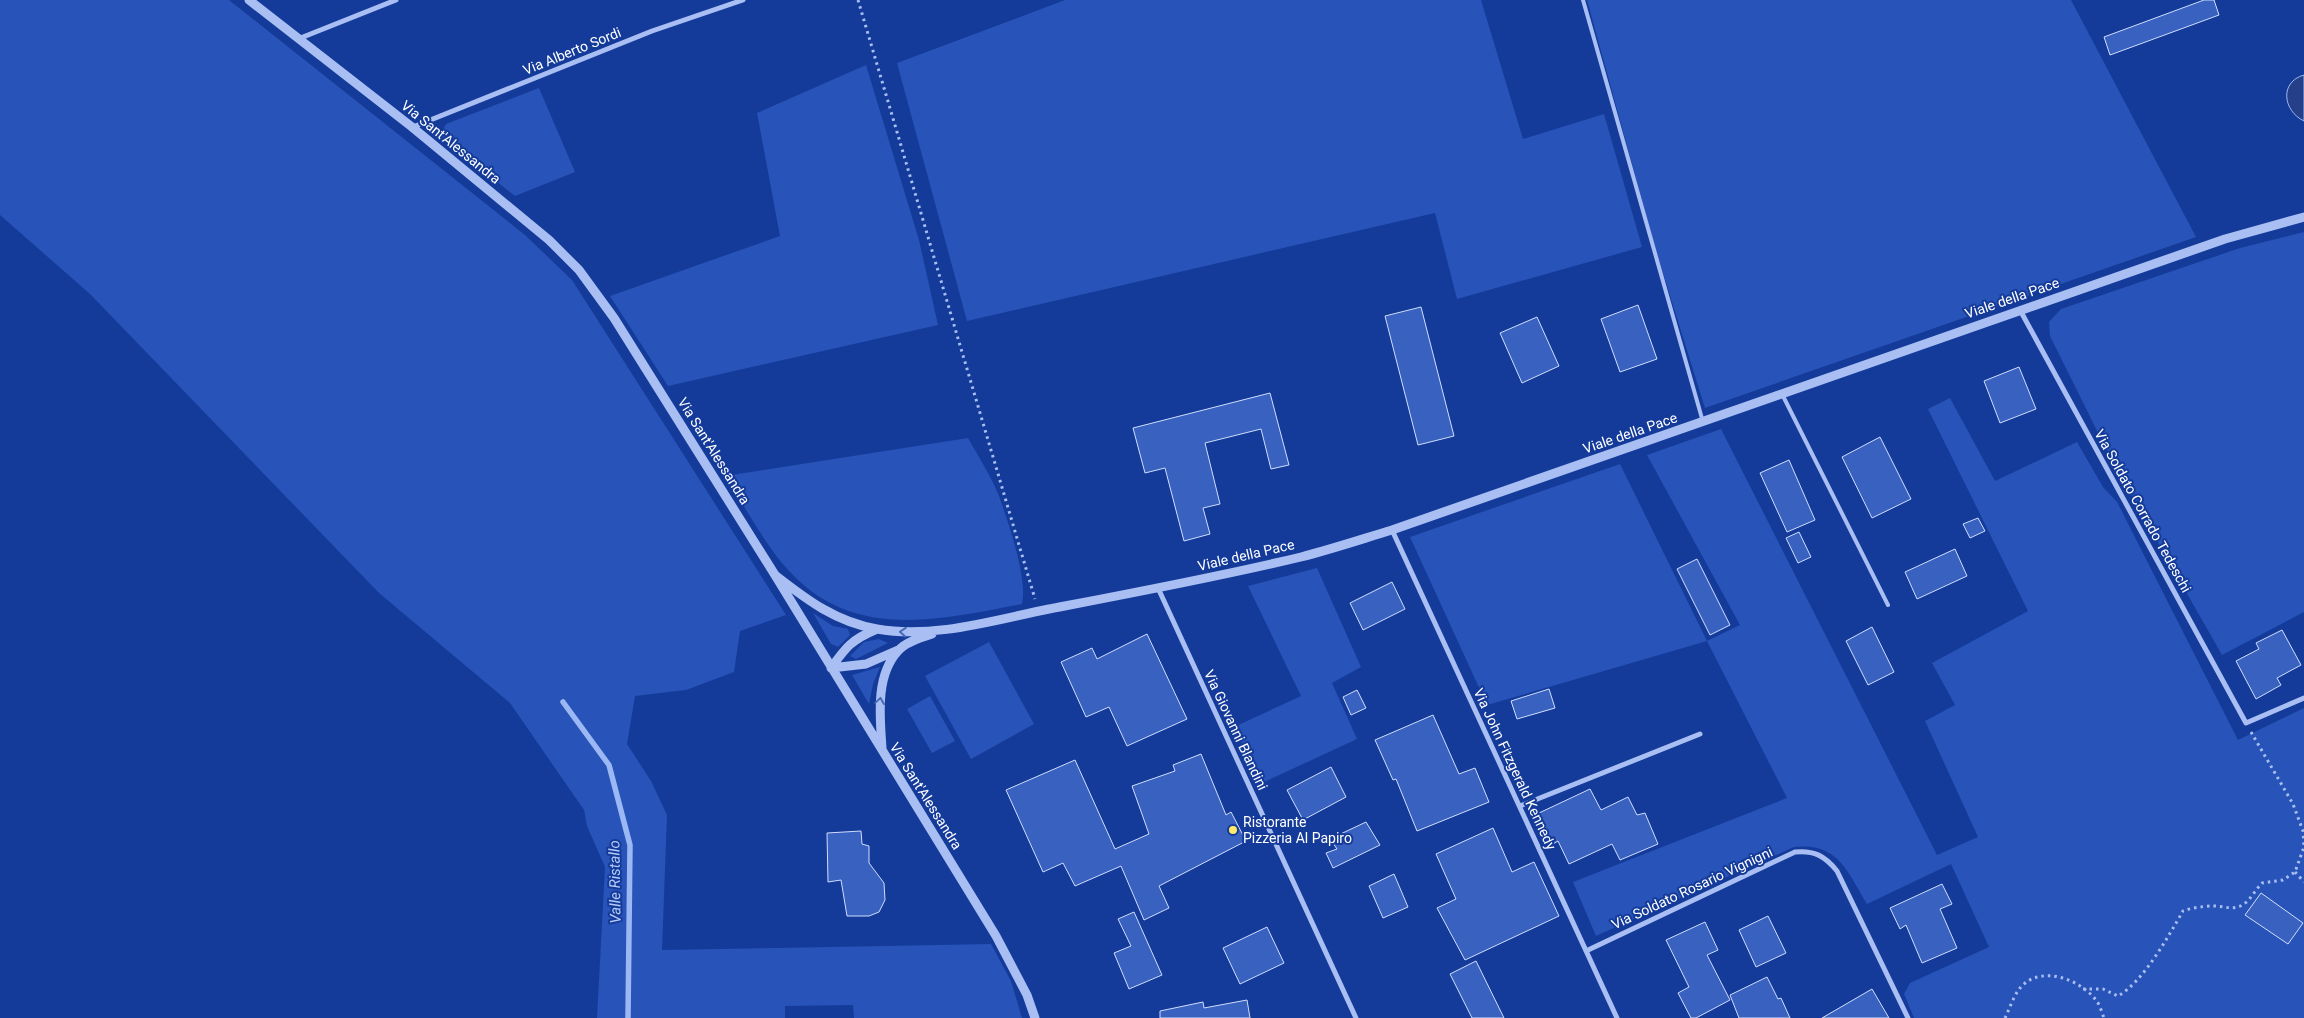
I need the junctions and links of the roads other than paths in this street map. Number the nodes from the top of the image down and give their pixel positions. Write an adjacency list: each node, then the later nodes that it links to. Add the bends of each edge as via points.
1 (249, 0): 5 (street, Via Sant'Alessandra)
2 (396, 0): 5 (street)
3 (743, 0): 6 (street, Via Alberto Sordi, via 652,31)
4 (1583, 0): 10 (lane)
5 (298, 39): 6 (street, Via Sant'Alessandra)
6 (412, 128): 12 (street, Via Sant'Alessandra, via 549,240 579,270 614,318)
7 (2304, 218): 8 (street, Viale della Pace, via 2225,239)
8 (2020, 310): 9 (street, Viale della Pace); 19 (street, Via Soldato Corrado Tedeschi, via 2246,723)
9 (1782, 394): 10 (street, Viale della Pace); 14 (lane)
10 (1703, 422): 11 (street, Viale della Pace)
11 (1392, 530): 13 (street, Viale della Pace, via 1302,556); 22 (street, Via John Fitzgerald Kennedy)
12 (775, 575): 16 (street, via 813,605 844,621); 18 (street, Via Sant'Alessandra)
13 (1158, 588): 15 (street, Viale della Pace); 25 (street, Via Giovanni Blandini)
14 (1888, 605)
15 (952, 628): 16 (street, one-way to 16, via 909,632); 17 (street, via 920,638)
16 (877, 629): 18 (street, via 856,638)
17 (898, 650): 18 (street, via 866,664); 21 (street, one-way to 17, via 879,706 885,675)
18 (831, 668): 21 (street, Via Sant'Alessandra)
19 (2304, 698)
20 (1700, 734): 22 (street)
21 (882, 750): 24 (street, Via Sant'Alessandra, via 996,936 1028,996)
22 (1520, 806): 23 (street, Via John Fitzgerald Kennedy)
23 (1586, 951): 26 (street, Via John Fitzgerald Kennedy); 27 (street, Via Soldato Rosario Vignigni, via 1795,852 1810,850 1827,858 1837,871)
24 (1035, 1018)
25 (1356, 1018)
26 (1617, 1018)
27 (1908, 1018)

